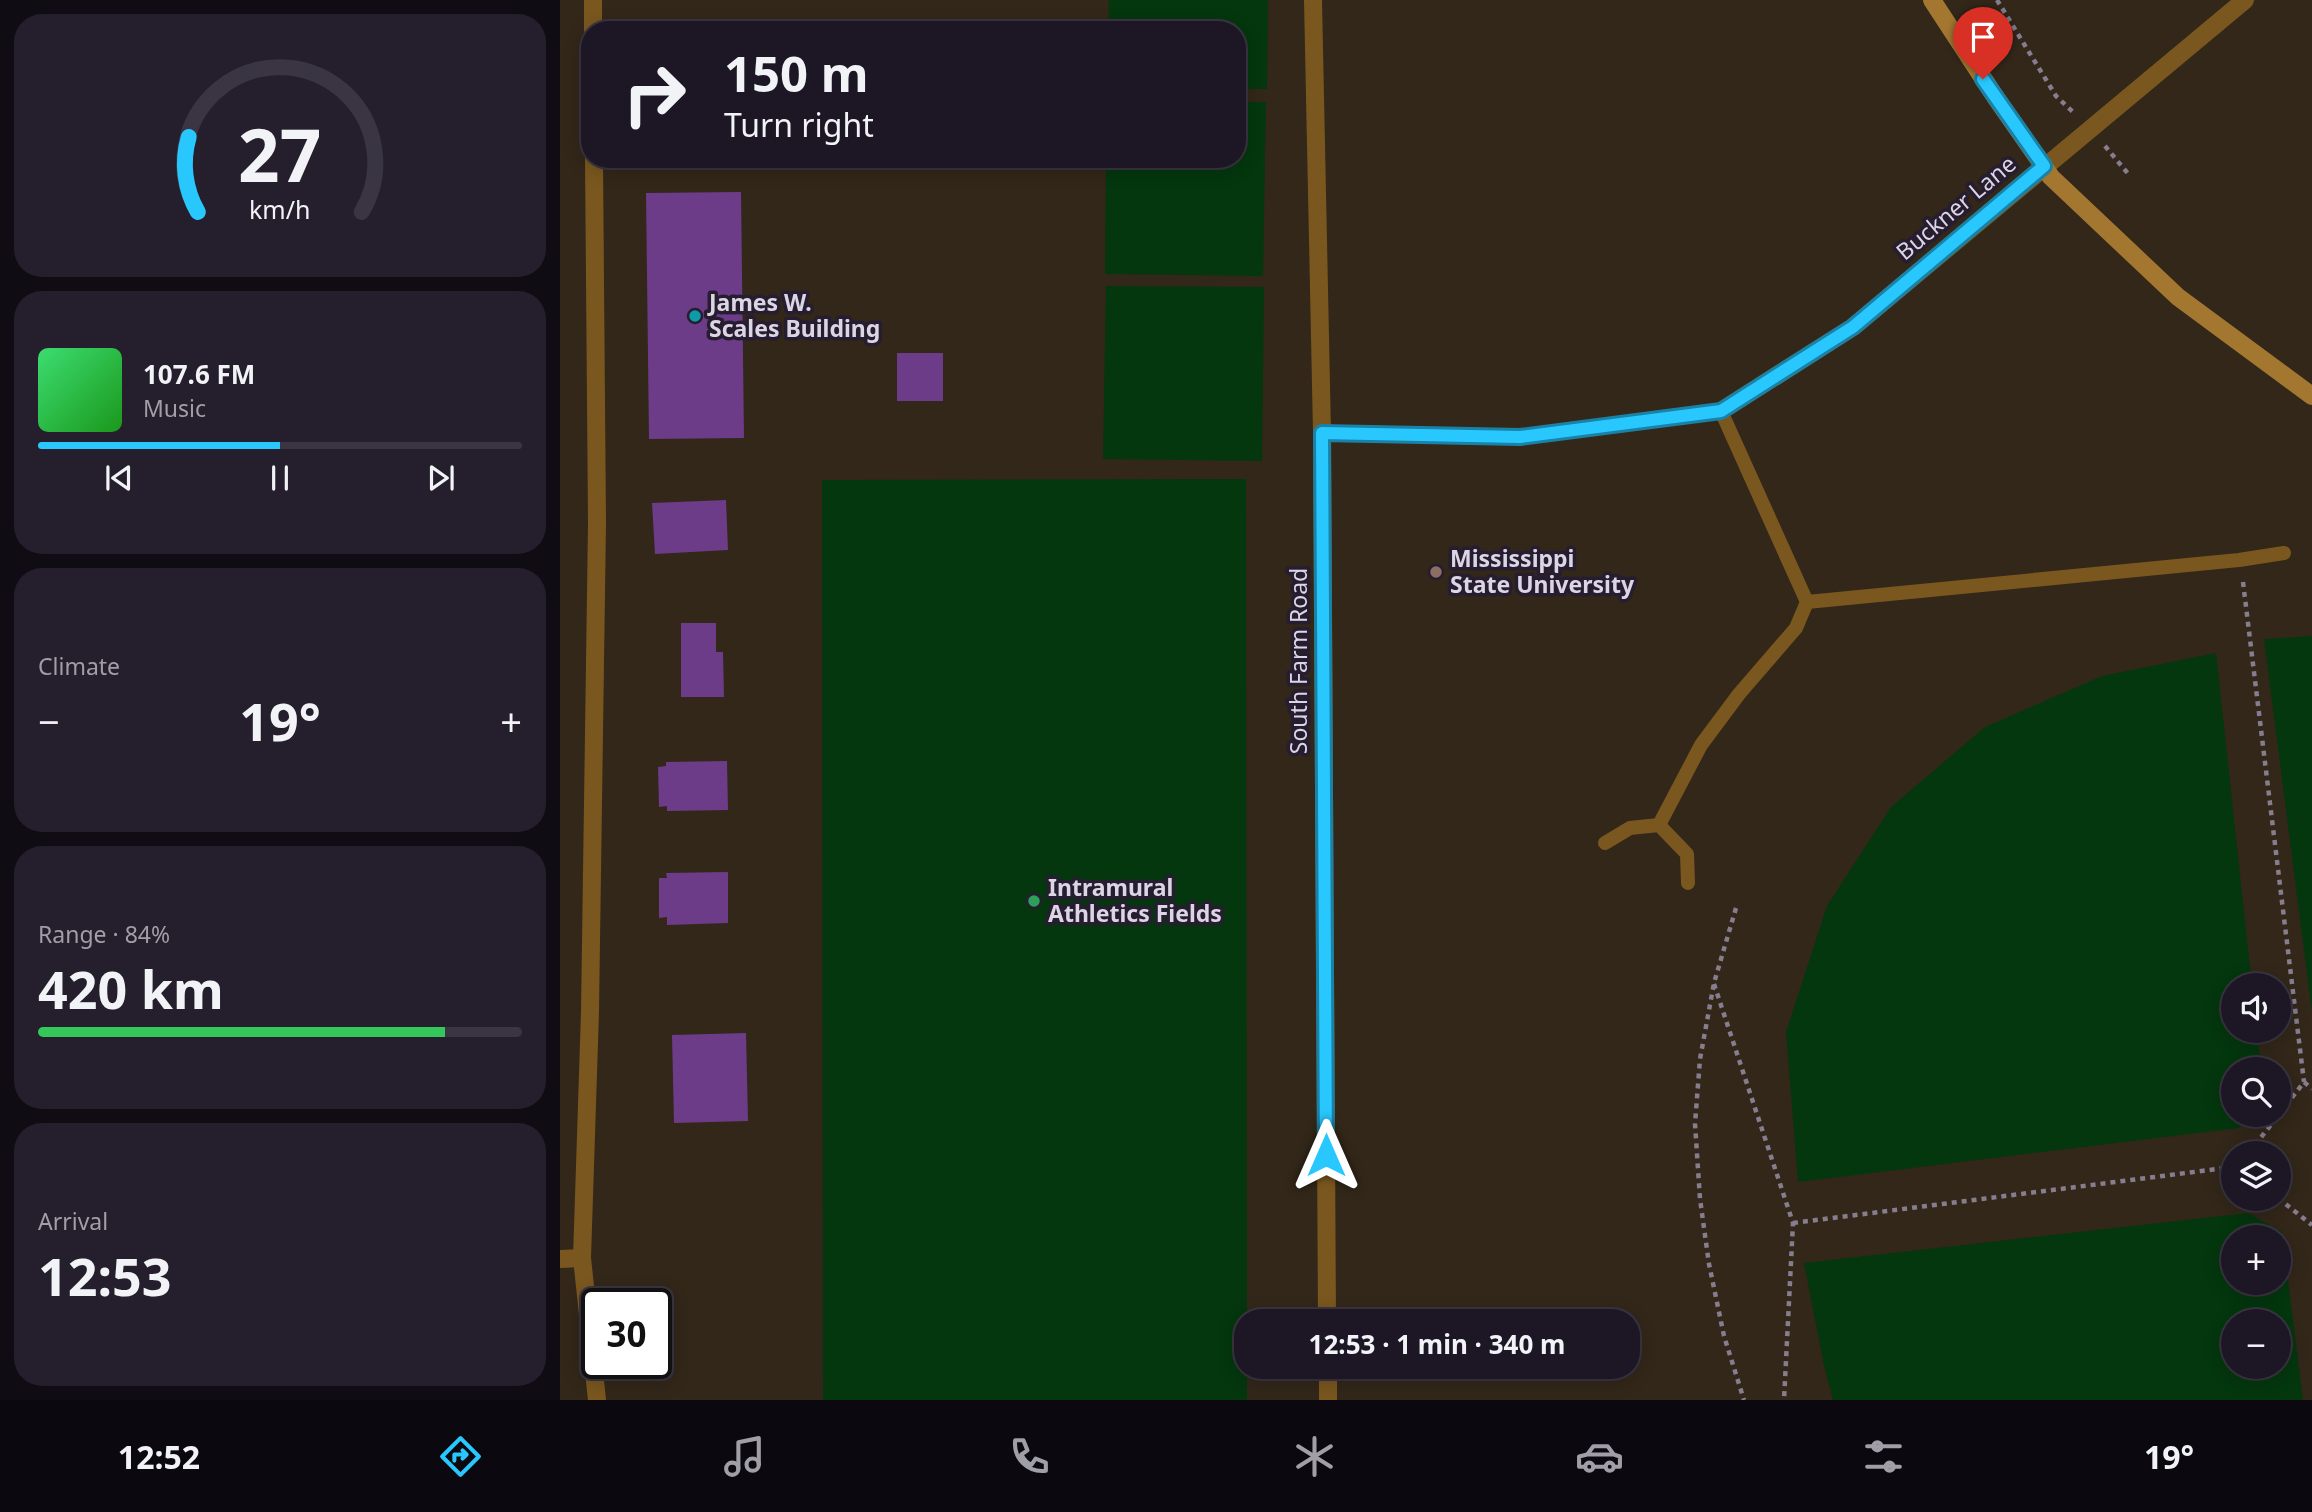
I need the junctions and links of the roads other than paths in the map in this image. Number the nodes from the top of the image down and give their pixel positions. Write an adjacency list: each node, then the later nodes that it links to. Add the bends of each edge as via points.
1 (593, 0): 5 (street)
2 (1313, 0): 10 (street, South Farm Road)
3 (1932, 0): 6 (street)
4 (2245, 0): 6 (street, Buckner Lane)
5 (593, 21)
6 (2044, 166): 8 (street, via 2178,298); 9 (street, Buckner Lane, via 1853,327)
7 (594, 168): 16 (street, via 597,523)
8 (2312, 396)
9 (1721, 411): 10 (lane, via 1520,437); 12 (lane)
10 (1322, 433): 18 (street, South Farm Road)
11 (2284, 553): 12 (lane)
12 (1807, 602): 13 (lane, via 1796,628 1701,746)
13 (1659, 825): 14 (lane, via 1630,828); 15 (lane, via 1687,853)
14 (1605, 844)
15 (1688, 883)
16 (582, 1258): 17 (street); 20 (street)
17 (560, 1259)
18 (1327, 1309)
19 (1328, 1379): 21 (street)
20 (597, 1400)
21 (1328, 1400)

